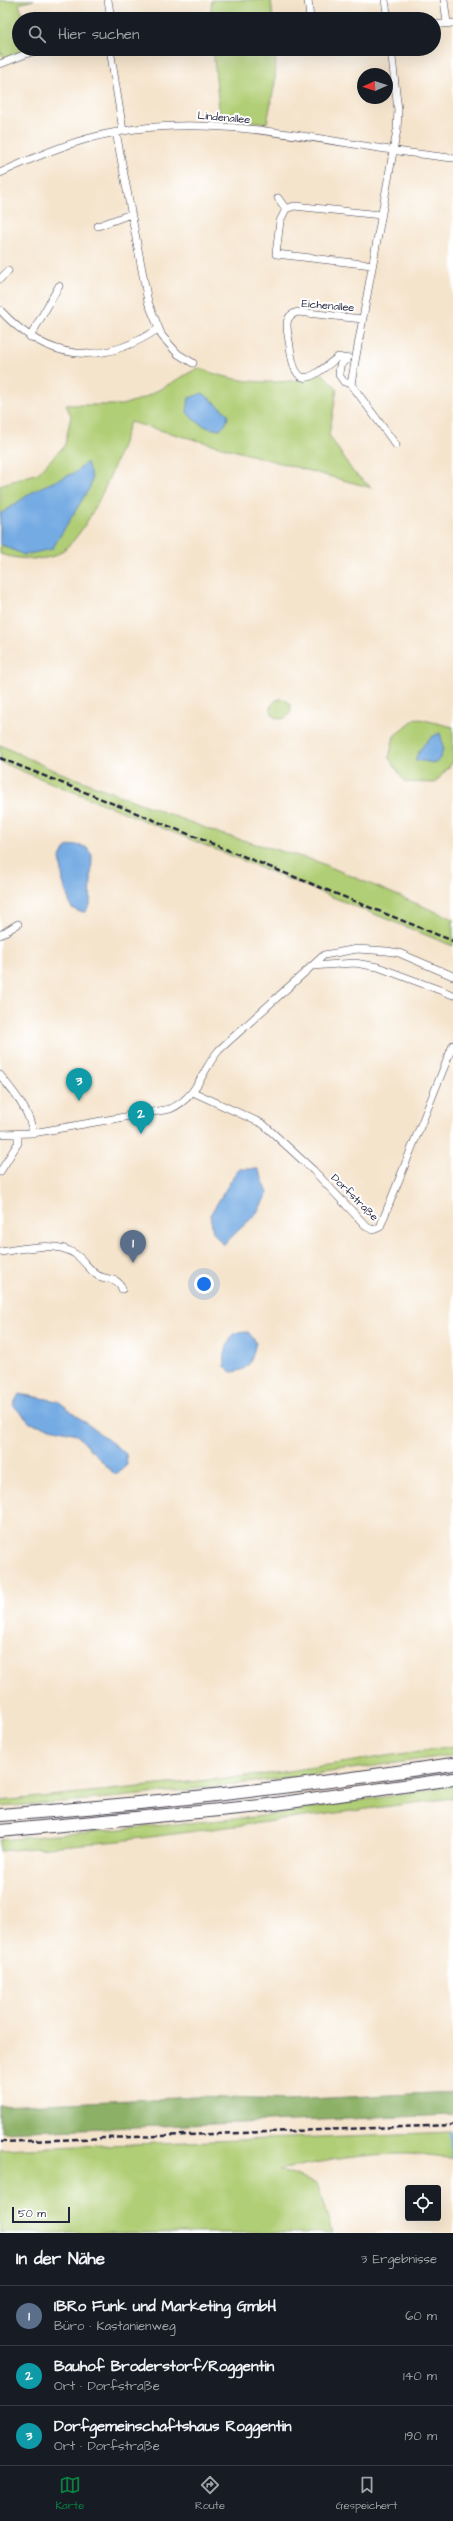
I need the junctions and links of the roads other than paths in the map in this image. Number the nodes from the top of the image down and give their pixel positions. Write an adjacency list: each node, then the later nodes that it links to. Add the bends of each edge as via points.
1 (108, 0): 5 (street)
2 (308, 0): 6 (street)
3 (386, 0): 7 (street)
4 (444, 0): 8 (street)
5 (110, 12)
6 (309, 12)
7 (387, 12)
8 (450, 23)
9 (21, 56): 12 (street)
10 (111, 56): 13 (street)
11 (392, 56): 14 (street, Eichenallee, via 398,110)
12 (0, 64)
13 (119, 131): 14 (street, Lindenallee, via 166,126 215,126); 16 (street, Lindenallee, via 60,147); 19 (street)
14 (393, 150): 15 (street, Lindenallee); 20 (street, Eichenallee)
15 (453, 158)
16 (0, 173)
17 (278, 198): 18 (street)
18 (286, 209): 20 (street, via 294,206); 22 (street, via 280,220 276,254)
19 (131, 214): 21 (street); 28 (street, via 148,302)
20 (381, 215): 22 (street, Eichenallee)
21 (98, 226)
22 (372, 265): 27 (street, Eichenallee)
23 (8, 271): 24 (street)
24 (0, 279)
25 (58, 286): 29 (street)
26 (0, 310): 29 (street)
27 (362, 319): 30 (street, Eichenallee); 31 (street, Eichenallee, via 298,312 288,318 293,366 298,376 303,378 317,373 338,357)
28 (158, 329): 29 (street, via 132,345 99,354 72,353 48,348); 32 (street, via 178,354)
29 (30, 338)
30 (356, 352): 31 (street, Eichenallee); 33 (street, Eichenallee)
31 (346, 359): 33 (street, via 340,365 339,374 344,382)
32 (193, 363)
33 (351, 384): 34 (street)
34 (396, 445)
35 (18, 924): 36 (street)
36 (0, 935)
37 (311, 966): 38 (street, via 324,955 340,950 373,949 398,953); 39 (street, via 356,962 378,966); 42 (street, via 219,1050 209,1061)
38 (453, 976)
39 (453, 995)
40 (453, 1045): 42 (street, Dorfstraße, via 380,1227 373,1230 367,1227 313,1170 263,1124)
41 (0, 1075): 43 (street, via 27,1110)
42 (193, 1092): 43 (street, via 187,1099 170,1109)
43 (33, 1133): 45 (street)
44 (0, 1134): 45 (street)
45 (18, 1135): 46 (street, via 18,1143)
46 (0, 1172)
47 (0, 1252): 48 (street, via 55,1246 67,1248 99,1276 116,1280)
48 (122, 1289)
49 (453, 1764): 51 (highway, via 110,1807)
50 (453, 1779): 52 (highway, via 261,1806)
51 (0, 1815)
52 (0, 1831)

